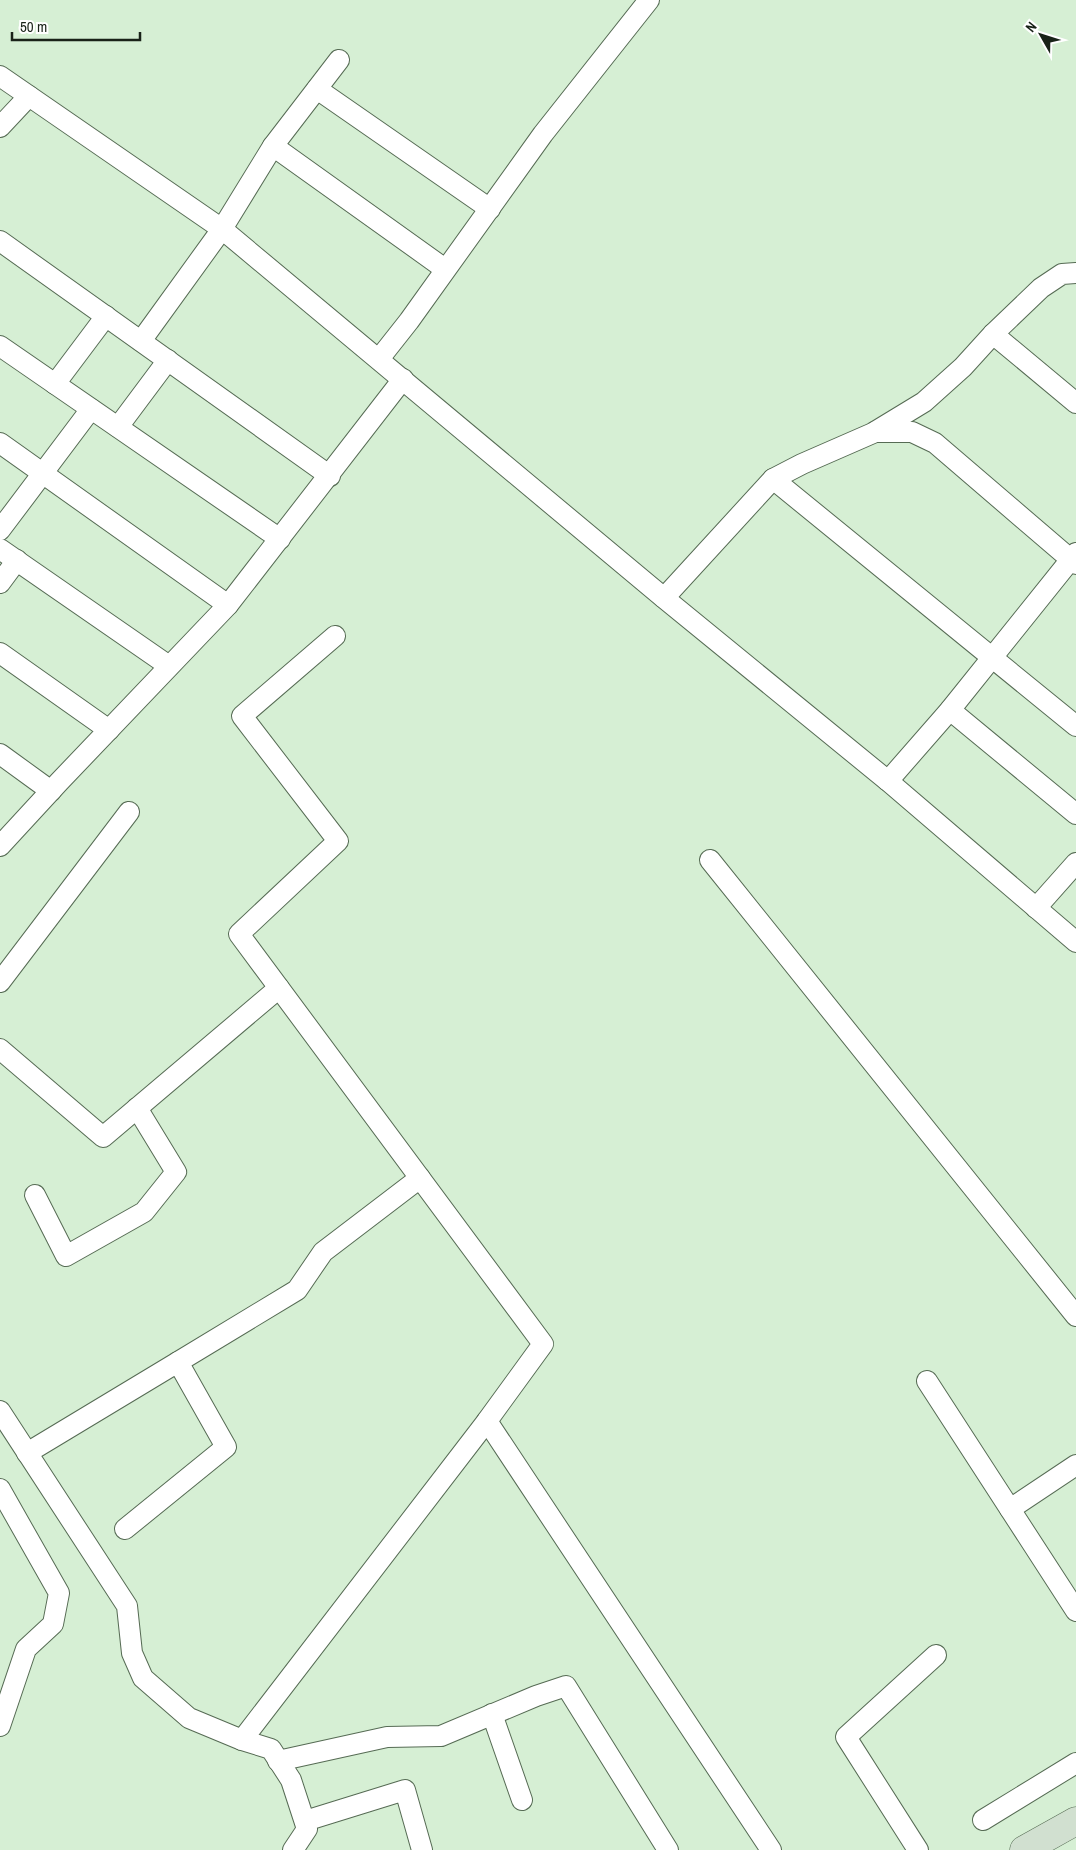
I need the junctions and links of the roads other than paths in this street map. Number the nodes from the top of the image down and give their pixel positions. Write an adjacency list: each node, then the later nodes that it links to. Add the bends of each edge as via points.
1 (649, 0): 8 (street, via 543,134)
2 (339, 60): 4 (street)
3 (1, 77): 5 (street)
4 (316, 89): 7 (street); 8 (street)
5 (28, 96): 6 (street); 9 (street)
6 (0, 127)
7 (273, 146): 9 (street); 11 (street)
8 (490, 208): 11 (street)
9 (222, 229): 15 (street); 17 (street)
10 (0, 241): 13 (street)
11 (444, 270): 17 (street)
12 (1076, 273): 14 (street, via 1062,274 1041,288)
13 (106, 316): 15 (street); 20 (street)
14 (993, 334): 21 (street); 24 (street, via 924,402)
15 (141, 341): 18 (street)
16 (0, 346): 20 (street)
17 (379, 359): 19 (street)
18 (168, 360): 23 (street); 27 (street)
19 (403, 379): 27 (street); 35 (street)
20 (55, 384): 22 (street)
21 (1076, 403)
22 (91, 409): 23 (street); 26 (street)
23 (118, 427): 30 (street)
24 (873, 432): 28 (street); 32 (street, via 912,432 935,443)
25 (0, 443): 26 (street)
26 (42, 473): 29 (street); 36 (street)
27 (330, 476): 30 (street)
28 (774, 479): 35 (street); 39 (street)
29 (0, 530)
30 (280, 538): 36 (street)
31 (0, 548): 33 (street)
32 (1074, 559): 39 (street)
33 (16, 560): 34 (street); 40 (street)
34 (0, 583)
35 (664, 598): 45 (street)
36 (228, 605): 40 (street)
37 (335, 636): 55 (street, via 242,716 338,841 239,934)
38 (0, 653): 43 (street)
39 (992, 657): 41 (street); 42 (street)
40 (169, 666): 43 (street)
41 (950, 710): 45 (street); 48 (street)
42 (1076, 726)
43 (109, 730): 46 (street)
44 (0, 754): 46 (street)
45 (888, 781): 52 (street)
46 (51, 791): 49 (street)
47 (129, 812): 54 (street)
48 (1076, 814)
49 (0, 846)
50 (710, 860): 60 (street)
51 (1076, 863): 52 (street)
52 (1036, 908): 53 (street)
53 (1076, 942)
54 (0, 982)
55 (279, 988): 57 (street); 58 (street)
56 (0, 1049): 57 (street, via 103,1137)
57 (138, 1108): 59 (street, via 176,1172 144,1212 66,1256)
58 (420, 1178): 61 (street, via 323,1252 297,1290); 64 (street, via 543,1344)
59 (36, 1195)
60 (1076, 1316)
61 (178, 1362): 65 (street); 69 (street, via 226,1447)
62 (927, 1381): 68 (street)
63 (0, 1411): 65 (street)
64 (487, 1421): 74 (street); 85 (street)
65 (28, 1453): 74 (street, via 127,1606 132,1653 142,1678 189,1718)
66 (1076, 1465): 68 (street)
67 (0, 1489): 73 (street, via 59,1593 53,1624 26,1649)
68 (1010, 1509): 70 (street)
69 (125, 1529)
70 (1076, 1611)
71 (936, 1655): 86 (street, via 846,1737)
72 (492, 1714): 75 (street, via 441,1736 387,1736); 77 (street); 84 (street, via 566,1686)
73 (0, 1726)
74 (242, 1740): 75 (street, via 271,1749)
75 (278, 1760): 79 (street, via 291,1780)
76 (1076, 1763): 78 (street)
77 (522, 1800)
78 (983, 1820)
79 (305, 1821): 82 (street, via 307,1829); 83 (street, via 405,1790)
80 (1076, 1822): 81 (main road)
81 (1040, 1846)
82 (293, 1850)
83 (422, 1850)
84 (668, 1850)
85 (771, 1850)
86 (918, 1850)

